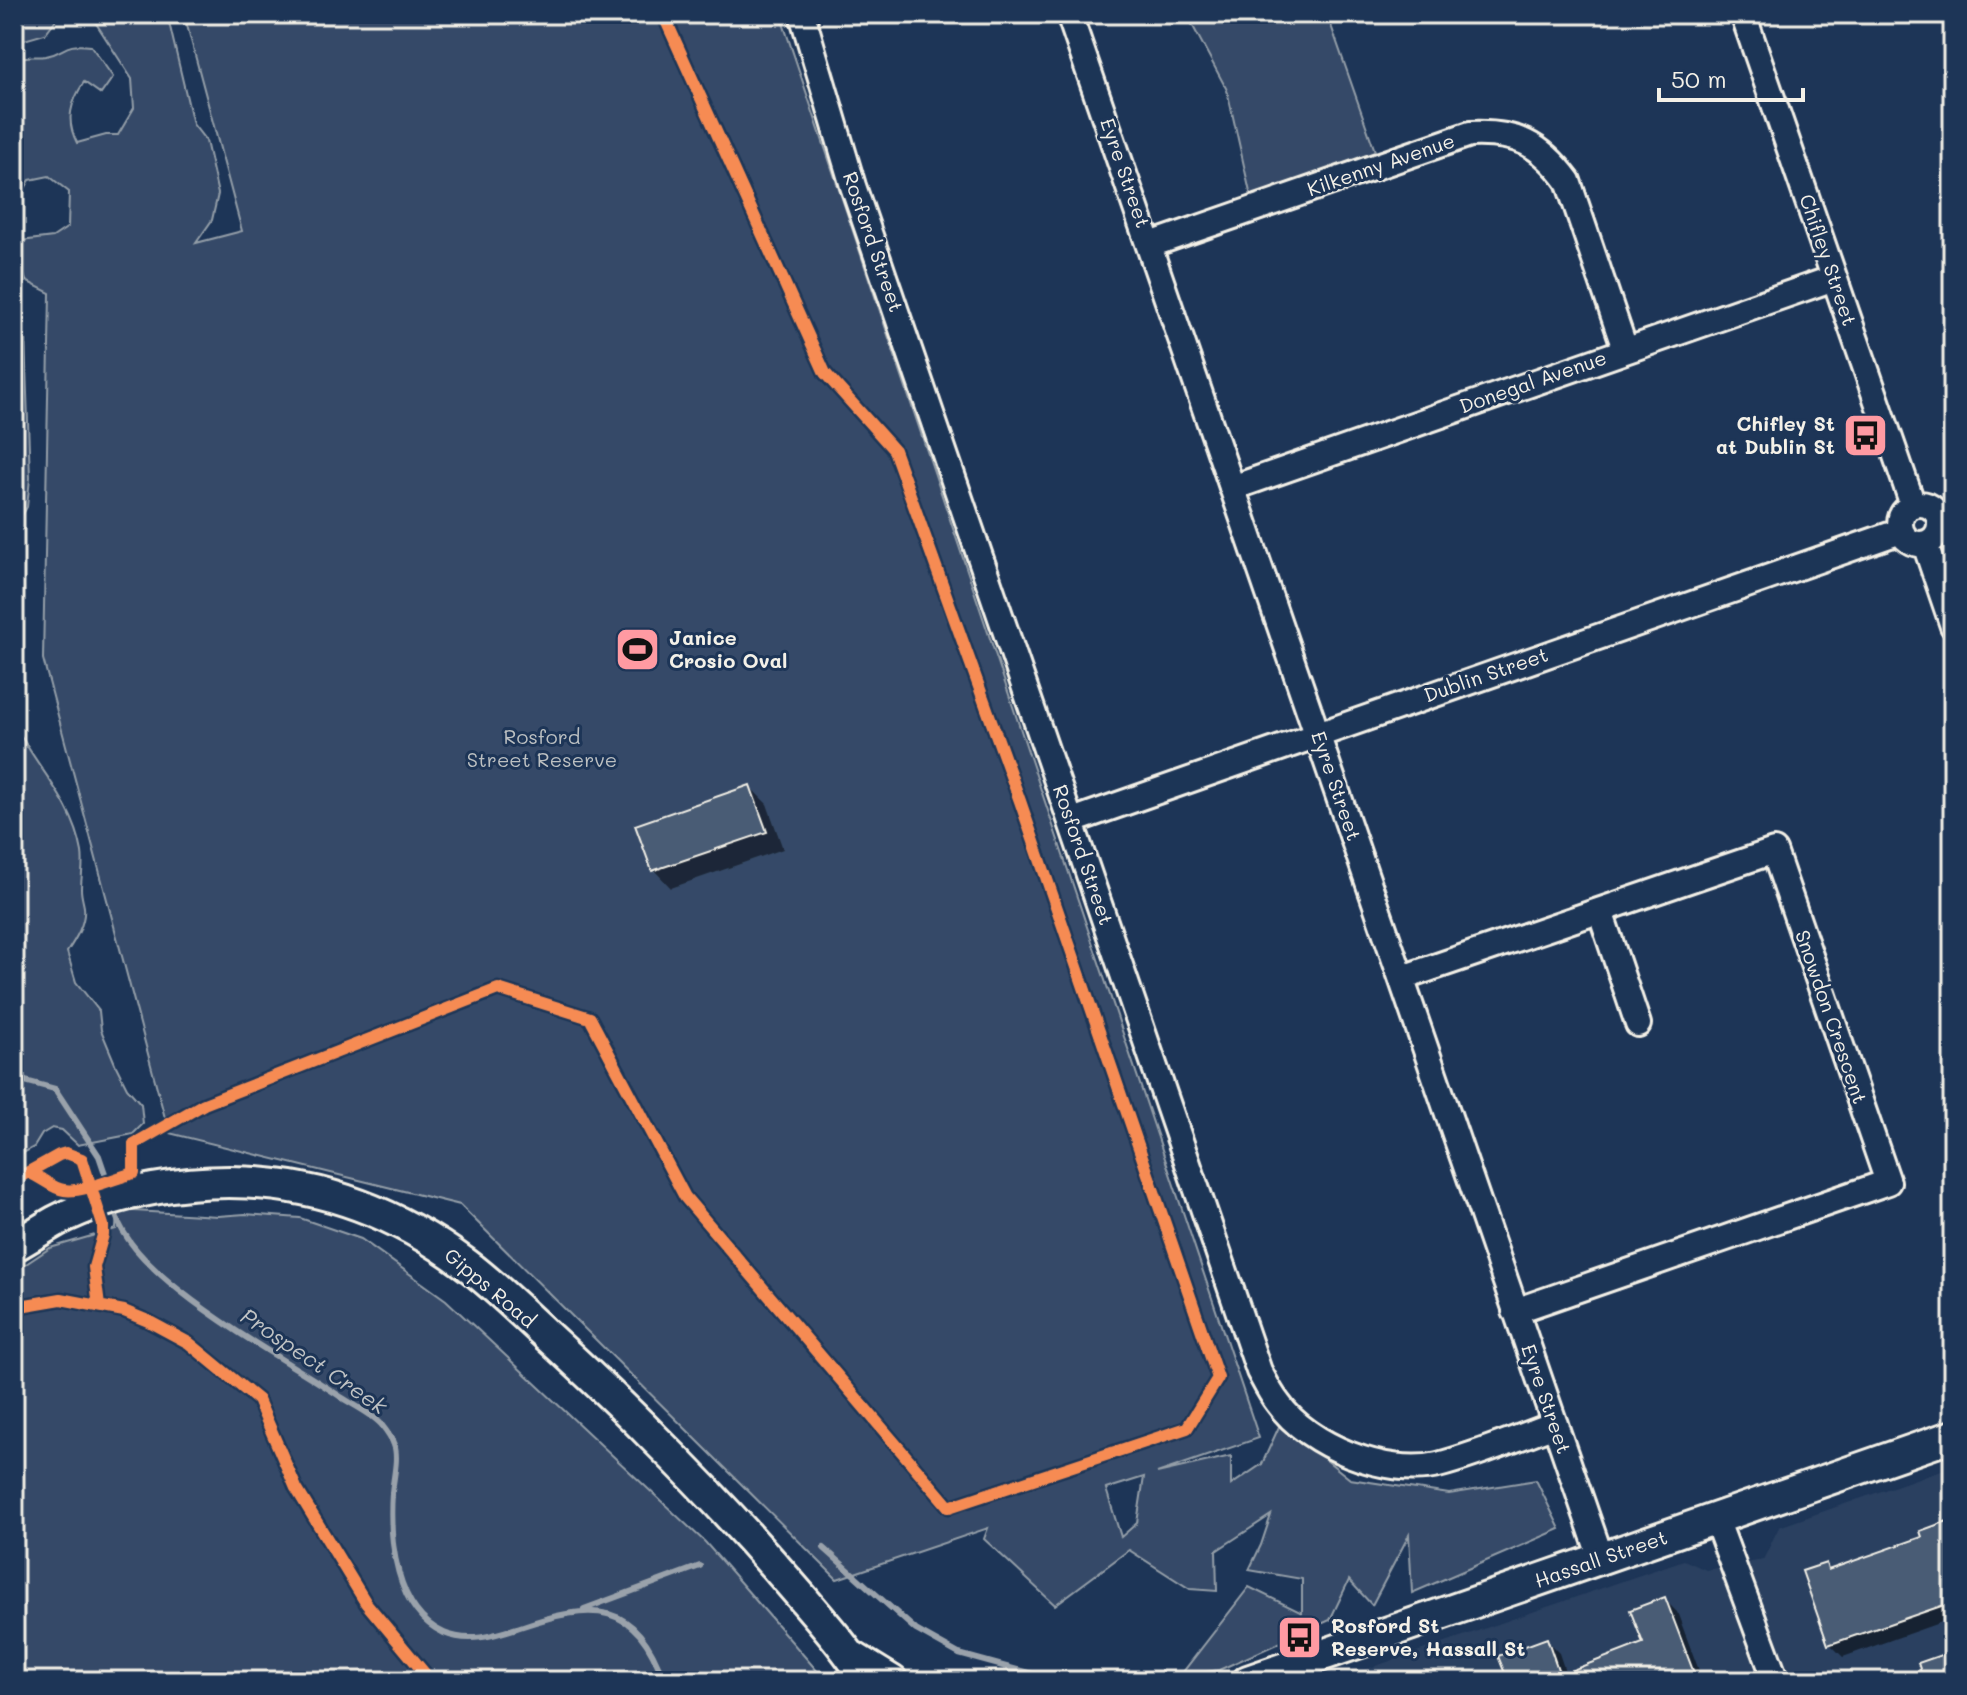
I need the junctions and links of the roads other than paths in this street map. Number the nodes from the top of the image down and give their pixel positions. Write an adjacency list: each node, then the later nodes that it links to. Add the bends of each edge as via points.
1 (802, 14): 14 (street, Rosford Street, via 853,186)
2 (1069, 14): 4 (street, Eyre Street)
3 (1743, 14): 5 (street, Chifley Street)
4 (1150, 245): 6 (street, Kilkenny Avenue, via 1470,134 1515,137 1553,160 1568,181); 7 (street, Eyre Street)
5 (1834, 278): 6 (street, Donegal Avenue); 8 (street, Chifley Street)
6 (1625, 349): 7 (street, Donegal Avenue)
7 (1232, 488): 13 (street, Eyre Street)
8 (1913, 505): 9 (street); 10 (street, via 1903,513)
9 (1946, 515): 11 (street, via 1936,537)
10 (1901, 531): 11 (street, via 1908,541); 13 (street, Dublin Street)
11 (1925, 544): 12 (street)
12 (1953, 626)
13 (1318, 733): 14 (street, Dublin Street); 16 (street, Eyre Street)
14 (1072, 821): 20 (street, Rosford Street, via 1259,1371 1279,1405 1308,1432 1357,1458 1398,1468 1436,1465)
15 (1600, 911): 16 (street, Snowdon Crescent); 17 (street); 19 (street, Snowdon Crescent, via 1774,851 1888,1182)
16 (1402, 978): 19 (street, Eyre Street)
17 (1638, 1024)
18 (14, 1246): 24 (main road, Gipps Road, via 81,1210 142,1191 235,1180 308,1189 404,1224 467,1264 646,1429 714,1499)
19 (1515, 1311): 20 (street, Eyre Street)
20 (1555, 1424): 23 (street, Eyre Street)
21 (1953, 1436): 22 (main road, Hassall Street)
22 (1716, 1519): 23 (main road, Hassall Street); 27 (street)
23 (1601, 1558): 26 (main road, Hassall Street)
24 (859, 1668): 25 (main road, Gipps Road)
25 (892, 1681)
26 (1248, 1681)
27 (1776, 1681)

